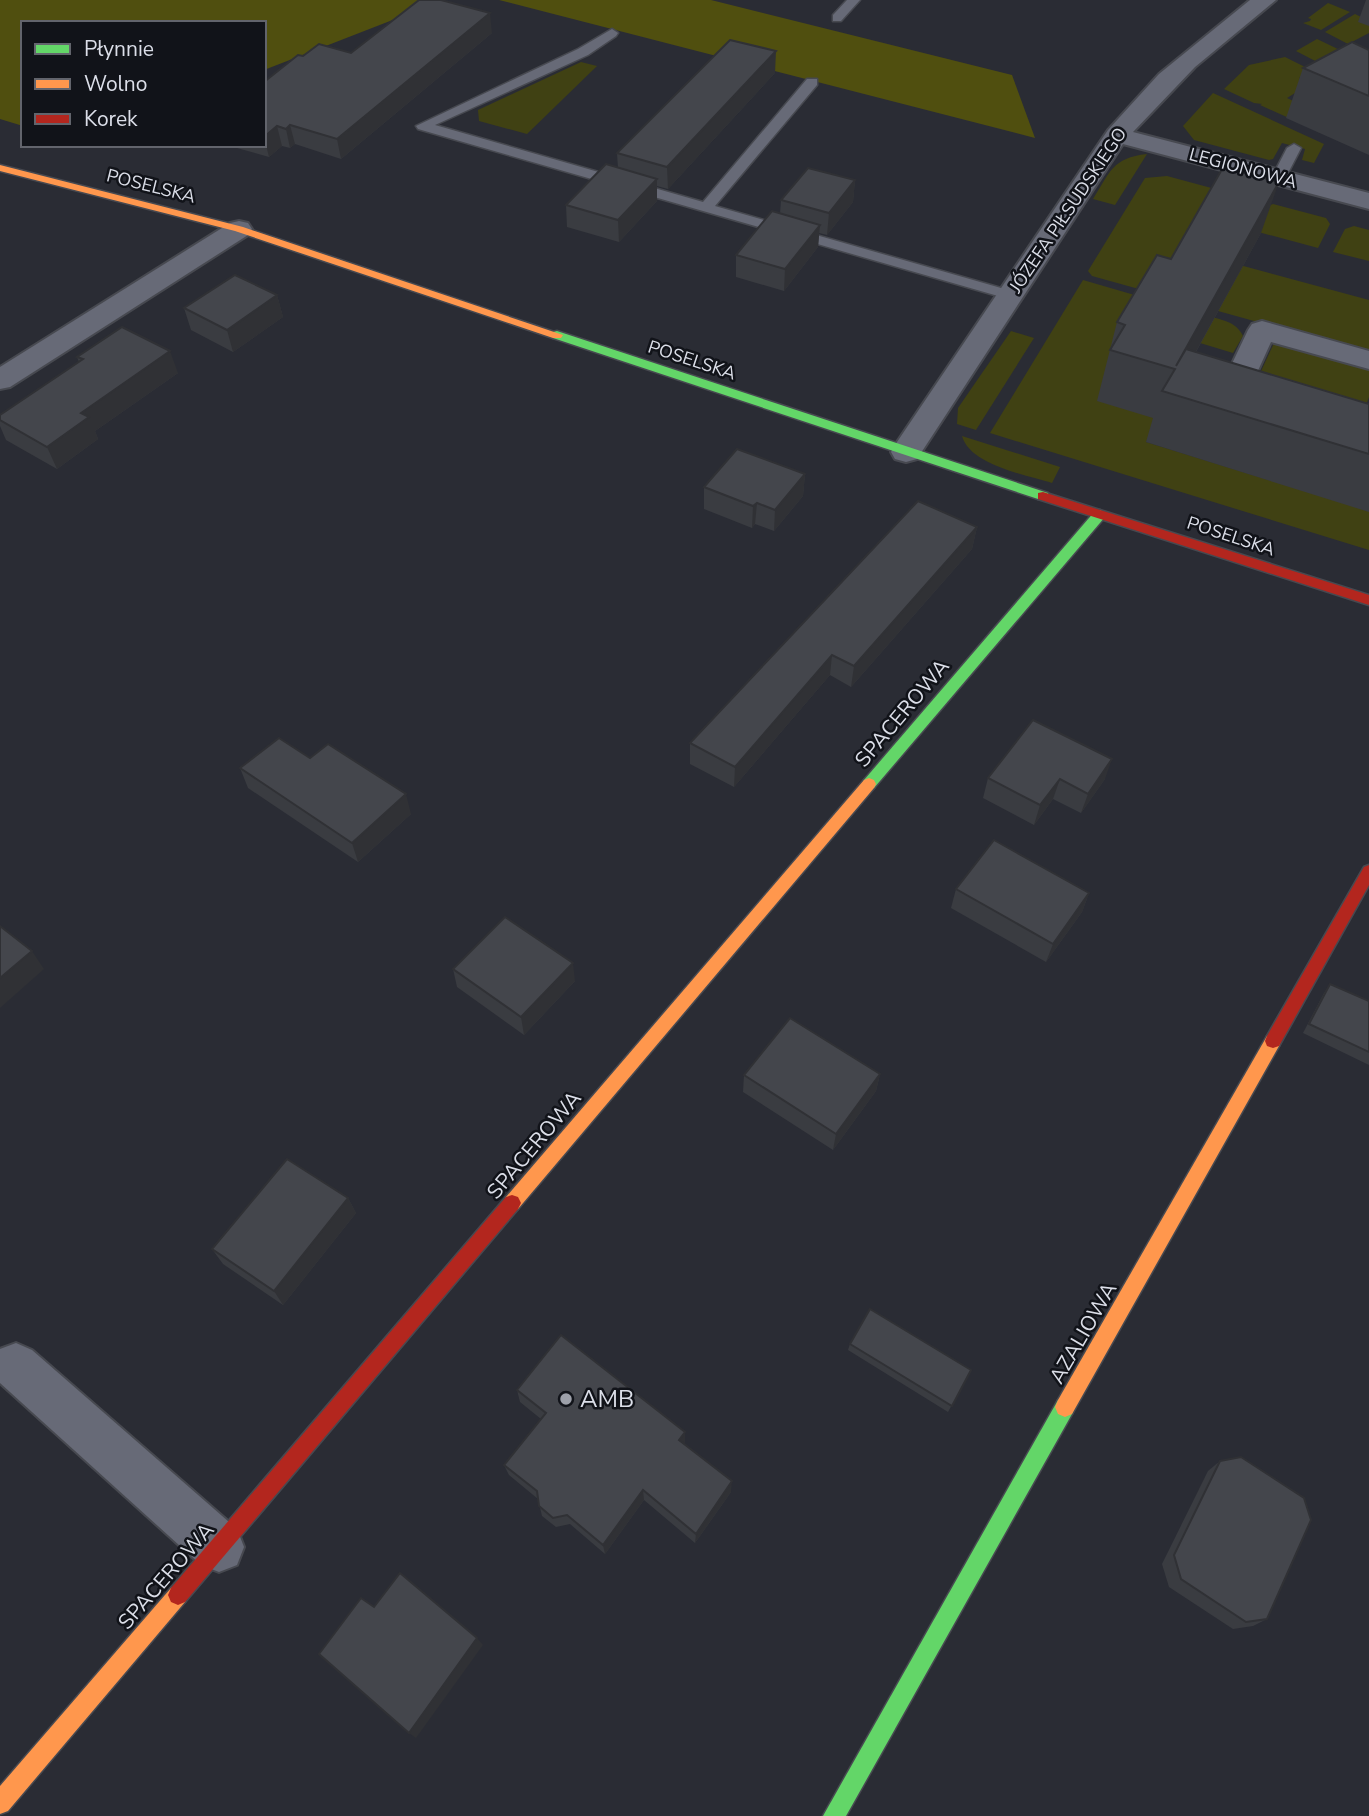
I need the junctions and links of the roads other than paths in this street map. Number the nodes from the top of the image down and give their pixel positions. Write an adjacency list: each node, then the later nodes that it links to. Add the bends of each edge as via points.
1 (854, 0): 3 (lane)
2 (1265, 0): 6 (street, JÓZEFA PIŁSUDSKIEGO, via 1146,98)
3 (836, 18)
4 (612, 33): 11 (lane, via 583,52 423,126)
5 (813, 82): 11 (lane)
6 (1117, 135): 9 (street, LEGIONOWA); 13 (street, JÓZEFA PIŁSUDSKIEGO)
7 (1294, 148): 9 (lane)
8 (0, 168): 12 (street, POSELSKA)
9 (1279, 177): 10 (street, LEGIONOWA)
10 (1369, 201)
11 (707, 206): 13 (lane)
12 (239, 229): 15 (street); 17 (street, POSELSKA)
13 (1010, 295): 17 (street, JÓZEFA PIŁSUDSKIEGO)
14 (1369, 360): 16 (street, via 1262,330 1234,391)
15 (0, 380)
16 (1287, 407)
17 (906, 452): 18 (street, POSELSKA)
18 (1100, 514): 19 (street, POSELSKA); 22 (street, SPACEROWA)
19 (1369, 600)
20 (1369, 871): 24 (street, AZALIOWA)
21 (16, 1366): 22 (street)
22 (219, 1547): 23 (street, SPACEROWA)
23 (0, 1803)
24 (834, 1816)

